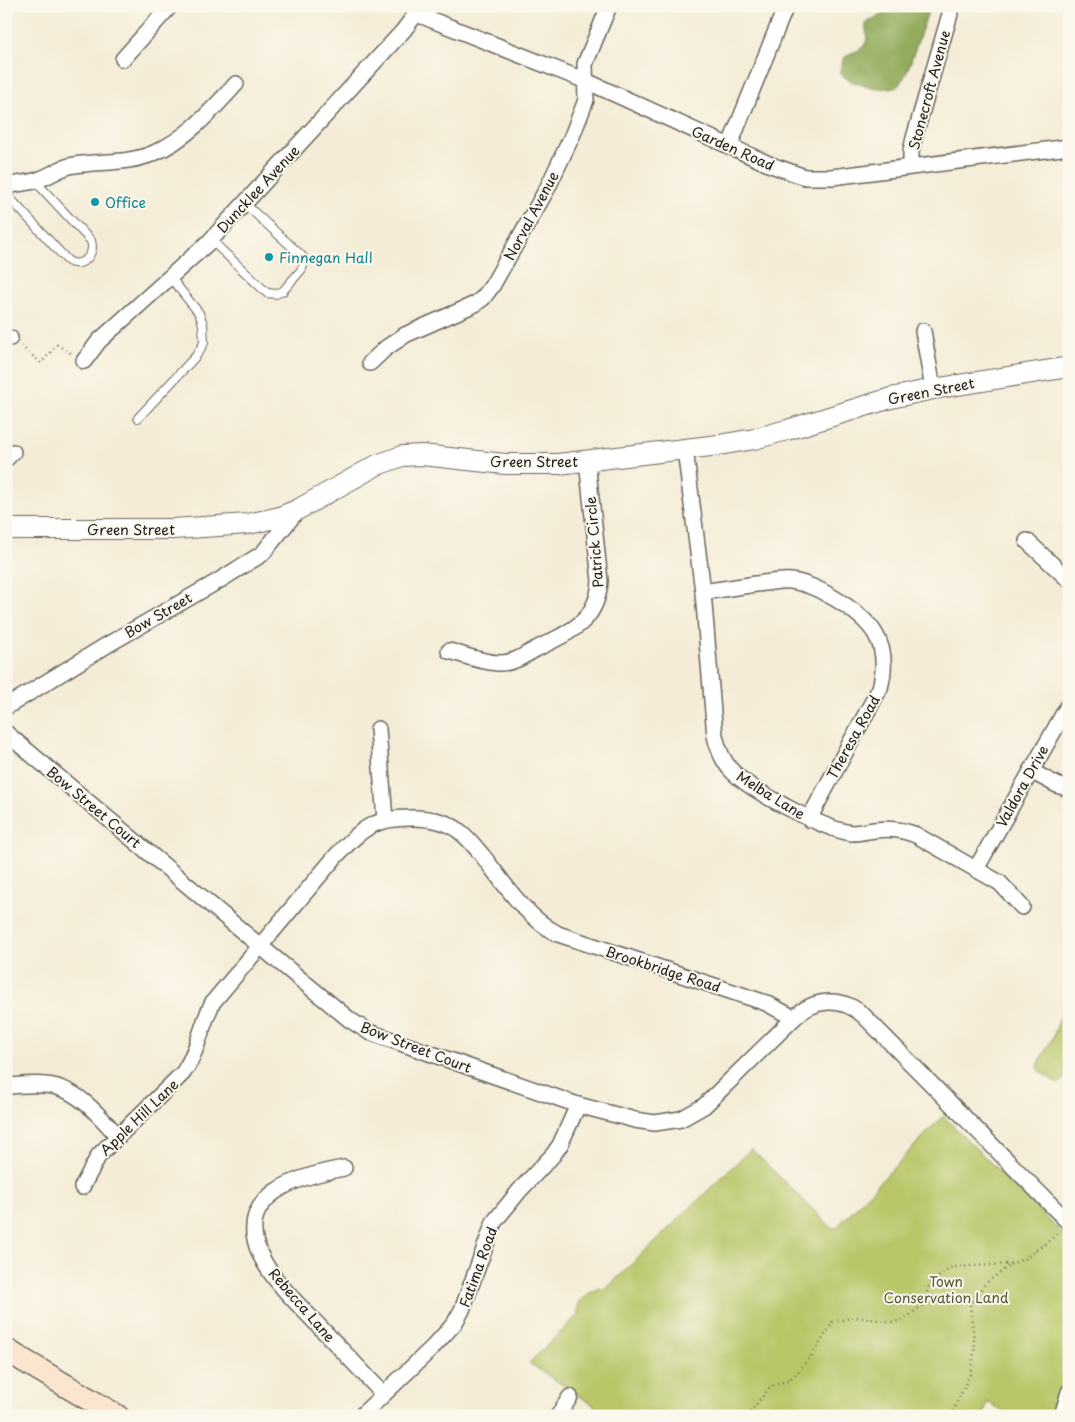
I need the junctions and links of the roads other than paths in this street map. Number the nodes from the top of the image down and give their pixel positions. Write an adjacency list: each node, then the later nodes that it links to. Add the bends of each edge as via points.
1 (170, 6): 6 (street)
2 (609, 6): 7 (street, Norval Avenue, via 585,64)
3 (786, 6): 9 (street)
4 (419, 10): 7 (street, Garden Road); 15 (street, Duncklee Avenue)
5 (950, 14): 11 (street, Stonecroft Avenue, via 914,138)
6 (123, 59)
7 (586, 82): 9 (street, Garden Road); 20 (street, Norval Avenue, via 586,100 560,163 486,294 471,306 405,335)
8 (236, 84): 12 (street, via 198,124 156,152 120,162 67,166)
9 (729, 147): 11 (street, Garden Road, via 814,178)
10 (1069, 147): 11 (street, Garden Road)
11 (911, 166)
12 (36, 181): 13 (street); 14 (lane, via 91,242 91,253 82,262 73,264 67,260)
13 (6, 187)
14 (6, 194)
15 (245, 204): 16 (street, Duncklee Avenue); 16 (lane, via 303,257 302,269 283,291 267,293)
16 (211, 240): 17 (street, Duncklee Avenue)
17 (170, 277): 19 (street, Duncklee Avenue, via 98,342); 23 (lane, via 199,313 204,343 196,356)
18 (923, 331): 22 (street)
19 (84, 361)
20 (370, 362)
21 (1069, 367): 22 (street, Green Street)
22 (933, 389): 24 (street, Green Street, via 754,438)
23 (138, 418)
24 (685, 449): 25 (street, Green Street); 30 (street, Melba Lane)
25 (587, 461): 26 (street, Green Street, via 520,464 402,456 377,465); 31 (street, Patrick Circle, via 600,581 595,604 587,618 569,632 512,661 493,662)
26 (298, 510): 27 (street, Green Street, via 258,522 218,527); 33 (street, Bow Street, via 262,554)
27 (6, 528)
28 (1027, 541): 29 (street)
29 (1069, 580)
30 (703, 592): 38 (street, Melba Lane, via 714,728 719,751 727,765 744,782); 38 (street, Theresa Road, via 783,581 800,582 851,609 875,633 883,654 880,688)
31 (448, 651)
32 (1069, 704): 36 (street, Valdora Drive)
33 (6, 707)
34 (378, 729): 39 (street)
35 (6, 733): 42 (street, Bow Street Court)
36 (1031, 771): 37 (street); 40 (street, Valdora Drive)
37 (1069, 789)
38 (809, 819): 40 (street, Melba Lane, via 849,832 884,829 909,832)
39 (385, 820): 42 (street, Brookbridge Road, via 365,829 347,844); 43 (street, Brookbridge Road, via 434,820 458,830 532,916 558,934 766,1003)
40 (976, 869): 41 (street, Melba Lane, via 1000,883)
41 (1022, 907)
42 (260, 946): 45 (street, Bow Street Court, via 364,1029); 46 (street, Apple Hill Lane, via 213,1002 183,1073)
43 (794, 1018): 45 (street, Bow Street Court, via 709,1102 687,1116 668,1122 648,1122); 49 (street, via 809,1006 825,1002 844,1004 858,1011)
44 (10, 1086): 46 (street, via 39,1085 65,1090 86,1104)
45 (578, 1105): 52 (street, Fatima Road, via 553,1156 494,1222 454,1324)
46 (118, 1136): 48 (street, Apple Hill Lane, via 96,1158)
47 (344, 1168): 52 (street, Rebecca Lane, via 290,1183 273,1193 256,1218 255,1239 273,1275)
48 (82, 1187)
49 (1065, 1227)
50 (6, 1350): 54 (main road)
51 (1069, 1392): 57 (street)
52 (383, 1394): 55 (street, Fatima Road)
53 (570, 1397): 56 (street)
54 (117, 1416)
55 (360, 1416)
56 (558, 1416)
57 (1062, 1416)

